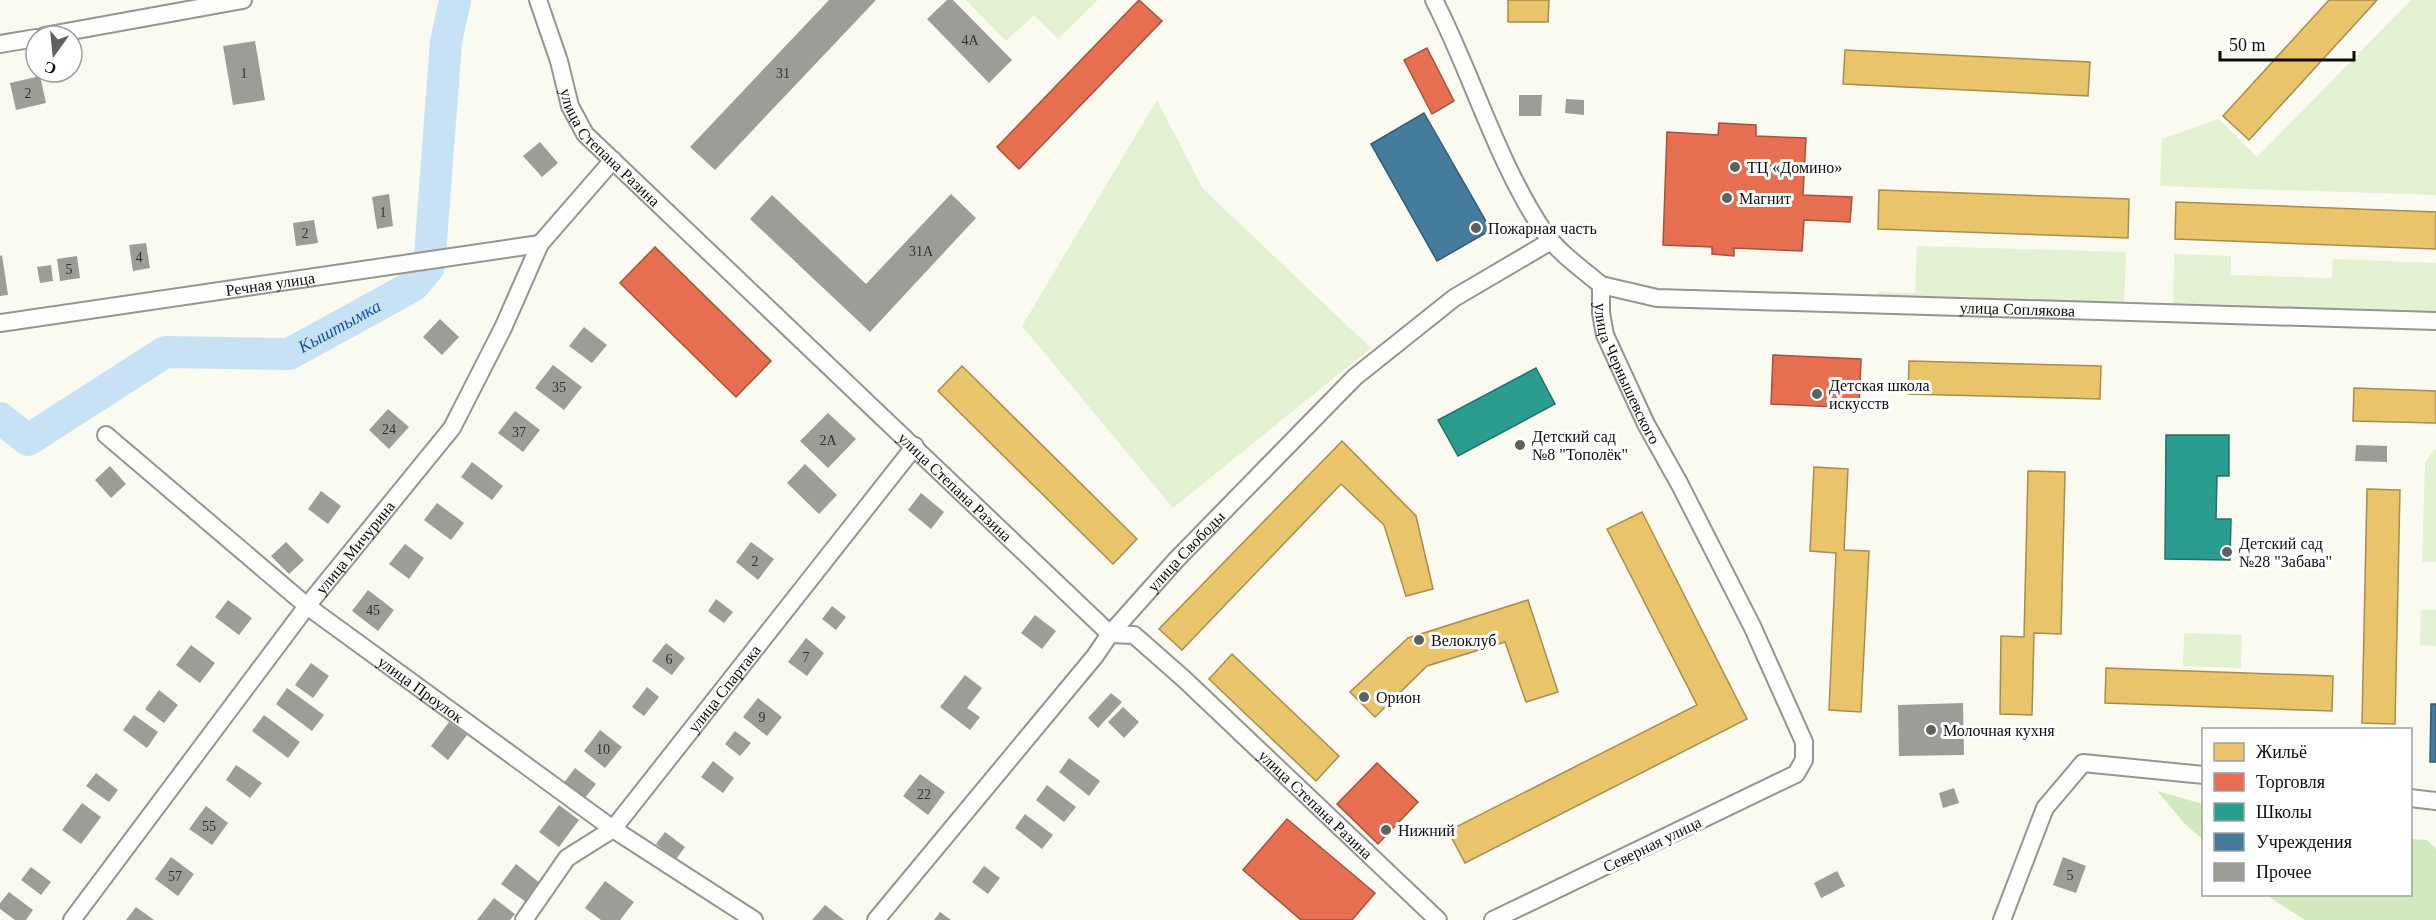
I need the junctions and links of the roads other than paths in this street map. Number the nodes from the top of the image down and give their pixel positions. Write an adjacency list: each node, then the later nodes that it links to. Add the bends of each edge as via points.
1 (243, 0): 4 (street)
2 (538, 0): 7 (street, улица Степана Разина, via 570,106 585,134)
3 (1434, 0): 8 (street, улица Чернышевского, via 1466,65 1485,120)
4 (84, 29)
5 (24, 40): 6 (street)
6 (0, 44)
7 (613, 160): 9 (street, улица Мичурина); 14 (street, улица Степана Разина)
8 (1551, 241): 10 (street, улица Чернышевского); 16 (street, улица Свободы, via 1454,298 1355,377 1176,560)
9 (540, 244): 12 (street, Речная улица); 15 (street, улица Мичурина, via 452,428)
10 (1601, 285): 11 (street, улица Соплякова, via 1658,298); 17 (street, улица Чернышевского, via 1605,335 1646,424 1752,626 1804,742)
11 (2436, 321)
12 (0, 323)
13 (106, 435): 15 (street, улица Проулок)
14 (915, 446): 16 (street, улица Степана Разина); 21 (street, улица Спартака)
15 (307, 606): 21 (street, улица Проулок); 22 (street, улица Мичурина)
16 (1110, 634): 25 (street, улица Свободы); 26 (street, улица Степана Разина, via 1134,635)
17 (1804, 760): 27 (street, Северная улица, via 1796,774)
18 (2202, 775): 28 (street, via 2083,762 2045,808)
19 (2412, 798): 20 (street)
20 (2436, 801)
21 (613, 829): 23 (street, улица Спартака, via 567,858); 24 (street, улица Проулок)
22 (81, 917)
23 (524, 920)
24 (754, 920)
25 (876, 920)
26 (1438, 920)
27 (1493, 920)
28 (2002, 920)

